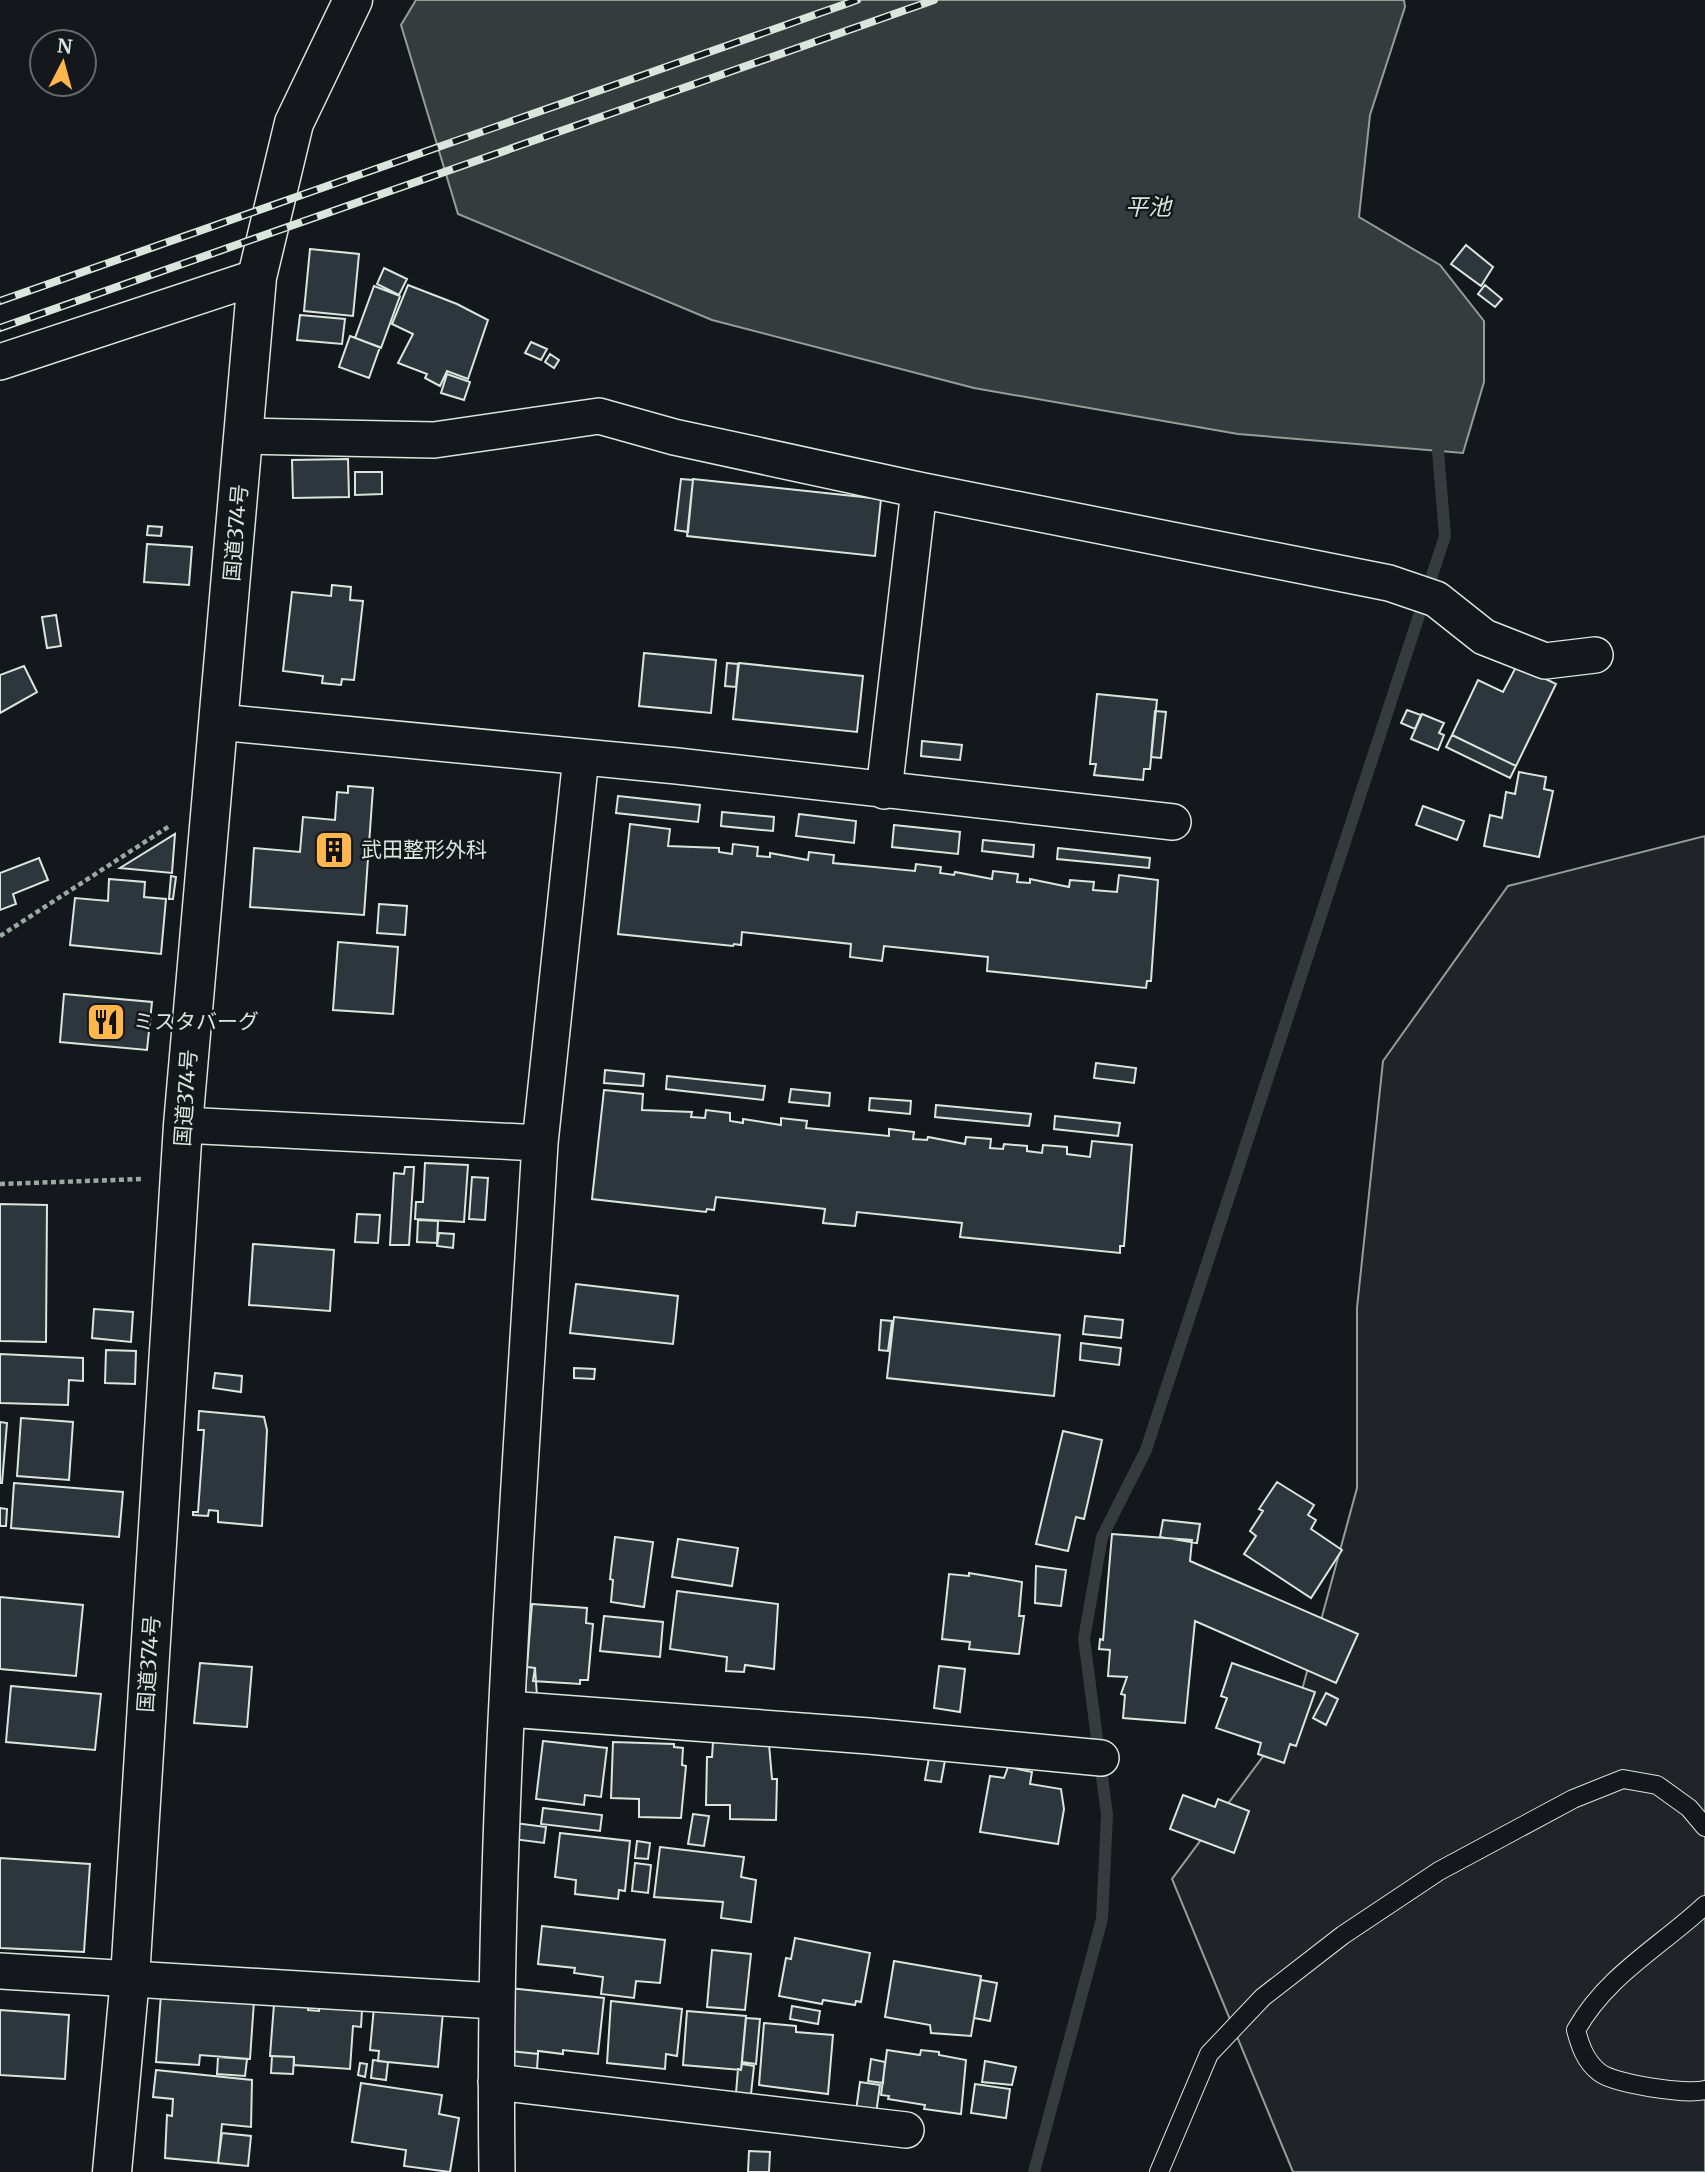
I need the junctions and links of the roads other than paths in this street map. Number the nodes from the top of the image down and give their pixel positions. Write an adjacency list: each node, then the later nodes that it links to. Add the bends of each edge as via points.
1 (353, 0): 2 (highway, 国道374号, via 294,123)
2 (257, 277): 3 (street); 4 (highway, 国道374号)
3 (0, 362)
4 (244, 436): 5 (street, via 433,440 600,416 674,437); 7 (highway, 国道374号)
5 (919, 490): 6 (street, via 1390,583 1436,598 1484,636 1545,661); 9 (street)
6 (1595, 655)
7 (219, 722): 8 (street); 11 (highway, 国道374号)
8 (580, 757): 9 (street); 12 (street)
9 (884, 791): 10 (street)
10 (1173, 822)
11 (183, 1125): 12 (street); 18 (highway, 国道374号)
12 (540, 1143): 13 (street)
13 (507, 1709): 14 (street); 19 (street)
14 (1101, 1758)
15 (1705, 1827): 25 (lane, via 1689,1808 1657,1785 1623,1779 1573,1799 1439,1871 1343,1935 1262,1997 1209,2053)
16 (1705, 1905): 21 (lane, via 1633,1962 1590,2004 1576,2030 1583,2053 1600,2074 1644,2086)
17 (0, 1971): 18 (street)
18 (130, 1978): 19 (street); 23 (highway, 国道374号)
19 (495, 2001): 20 (street)
20 (496, 2082): 22 (street); 24 (street)
21 (1705, 2090)
22 (906, 2130)
23 (112, 2172)
24 (497, 2172)
25 (1159, 2172)

